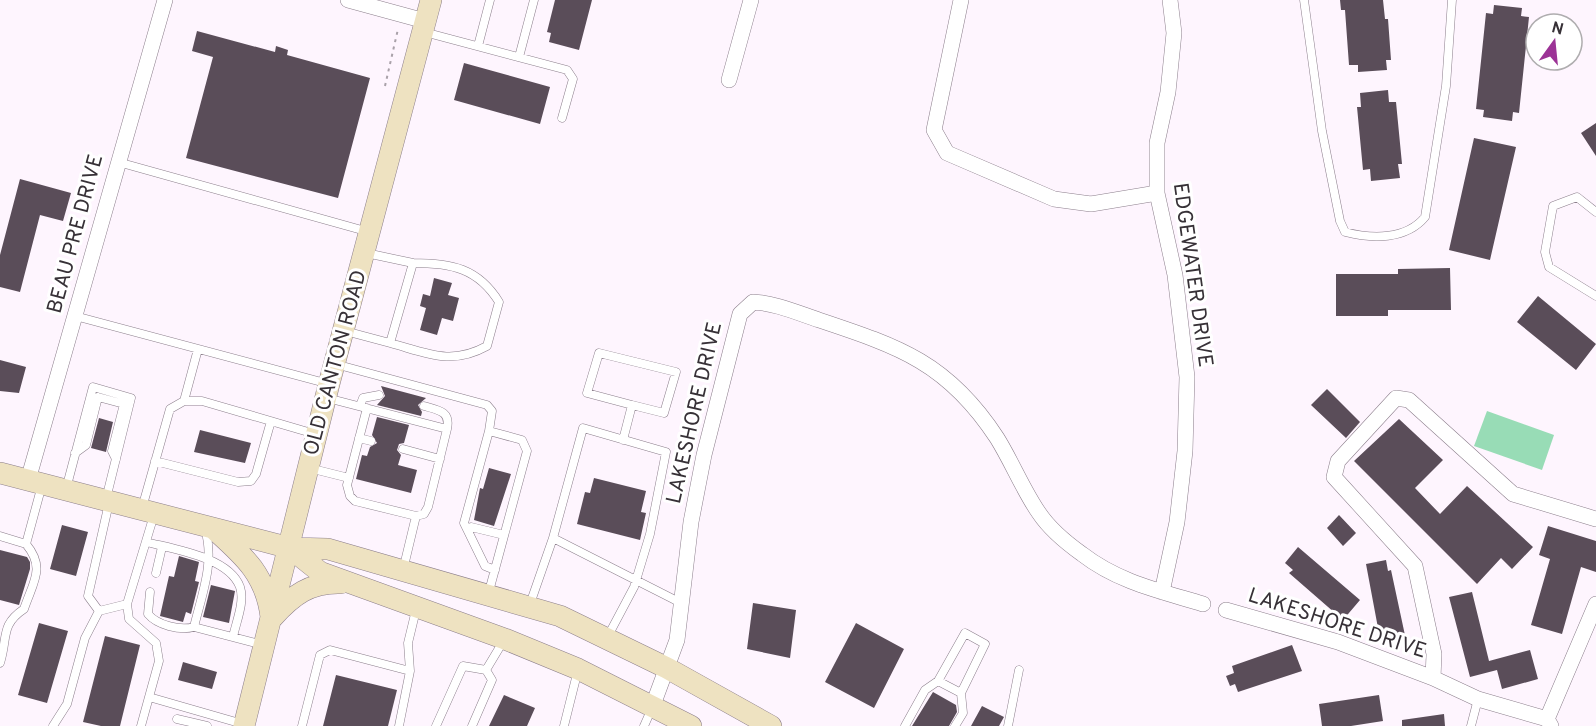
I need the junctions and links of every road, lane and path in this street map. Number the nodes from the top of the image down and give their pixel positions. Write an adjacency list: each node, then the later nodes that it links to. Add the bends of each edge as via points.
1 (165, 0): 18 (street, BEAU PRE DRIVE)
2 (348, 0): 11 (street)
3 (431, 0): 12 (main road, OLD CANTON ROAD)
4 (490, 0): 13 (lane)
5 (534, 0): 14 (lane)
6 (751, 0): 15 (street)
7 (961, 0): 19 (street, via 934,130 947,153 1053,199 1092,204)
8 (1170, 0): 19 (street, EDGEWATER DRIVE, via 1174,33 1168,92 1157,143)
9 (1304, 0): 10 (lane, via 1322,131 1340,221 1345,232 1369,236 1392,236 1415,229 1425,217 1446,86)
10 (1452, 0)
11 (401, 15): 12 (street); 16 (path)
12 (424, 26): 13 (lane); 21 (main road, OLD CANTON ROAD)
13 (478, 46): 14 (lane)
14 (519, 57): 17 (lane, via 572,74)
15 (729, 80)
16 (385, 86)
17 (562, 118)
18 (118, 162): 21 (lane); 24 (street, BEAU PRE DRIVE)
19 (1156, 193): 69 (street, EDGEWATER DRIVE, via 1174,274 1187,377 1179,510)
20 (1596, 212): 23 (lane, via 1577,197 1553,206 1545,252 1548,267)
21 (367, 242): 22 (lane); 25 (main road, OLD CANTON ROAD)
22 (413, 263): 26 (lane); 26 (lane, via 441,263 469,272 488,284 500,302 487,346 468,357 446,358)
23 (1596, 296)
24 (75, 316): 27 (lane); 47 (street, BEAU PRE DRIVE)
25 (343, 331): 26 (lane); 28 (main road, OLD CANTON ROAD)
26 (390, 343)
27 (198, 350): 28 (lane); 30 (lane)
28 (330, 382): 33 (lane); 36 (lane, via 487,405 492,411); 37 (main road, OLD CANTON ROAD)
29 (379, 395): 33 (lane, via 363,398)
30 (184, 400): 34 (lane, via 202,401); 43 (lane, via 170,409)
31 (632, 405): 31 (lane, via 664,413 676,372 599,353 587,393); 39 (lane)
32 (424, 406): 35 (lane, via 446,414)
33 (363, 407): 35 (lane); 38 (lane)
34 (271, 421): 37 (lane); 43 (lane, via 251,481 238,482)
35 (447, 429): 42 (lane)
36 (489, 431): 54 (lane, via 464,523); 56 (lane, via 522,440 527,451)
37 (316, 434): 44 (main road, OLD CANTON ROAD)
38 (359, 438): 40 (lane); 46 (lane)
39 (623, 440): 57 (lane, via 583,428); 66 (lane, via 666,452)
40 (371, 441)
41 (402, 449): 42 (lane)
42 (440, 459): 51 (lane, via 428,507 424,514)
43 (155, 461): 50 (lane)
44 (309, 468): 46 (lane); 61 (main road, OLD CANTON ROAD)
45 (0, 473): 47 (main road)
46 (349, 478): 51 (lane, via 347,485 355,501)
47 (35, 482): 48 (main road); 59 (lane)
48 (66, 490): 49 (main road); 49 (lane, via 93,387 132,398)
49 (108, 501): 50 (main road); 78 (lane, via 88,596)
50 (148, 511): 53 (main road); 58 (lane)
51 (416, 516): 64 (lane)
52 (1596, 519): 91 (street, LAKESHORE DRIVE, via 1513,494 1409,400 1396,398 1338,461 1334,477 1415,566 1434,654)
53 (208, 526): 61 (main road); 62 (lane); 79 (main road, via 251,563 269,603)
54 (467, 529): 56 (lane); 63 (lane, via 485,566)
55 (0, 536): 59 (lane)
56 (504, 536): 63 (lane)
57 (553, 538): 66 (lane); 75 (lane)
58 (146, 542): 60 (lane); 72 (lane)
59 (26, 544): 85 (lane, via 37,557 38,565 24,609 6,627)
60 (162, 547): 62 (lane); 65 (lane)
61 (290, 548): 64 (main road, via 328,549); 67 (main road, via 320,572); 79 (main road, OLD CANTON ROAD)
62 (210, 560): 80 (lane); 81 (lane, via 232,574 240,587 241,602)
63 (495, 570): 70 (lane)
64 (403, 572): 70 (main road)
65 (156, 573)
66 (636, 581): 71 (lane); 82 (lane)
67 (354, 583): 76 (main road); 79 (main road, via 310,587 287,602)
68 (150, 592): 80 (lane, via 147,607 152,619 187,629)
69 (1162, 592): 71 (street, LAKESHORE DRIVE, via 1115,576 1081,554 1040,515 997,438 961,390 934,369 890,344 753,302 740,315 704,455); 73 (street, LAKESHORE DRIVE)
70 (487, 596): 75 (main road)
71 (681, 603): 86 (street, LAKESHORE DRIVE, via 677,640)
72 (127, 604): 78 (lane); 94 (lane, via 129,619 156,643 159,661)
73 (1203, 604)
74 (1596, 604): 100 (street, LAKESHORE DRIVE)
75 (530, 606): 82 (main road)
76 (417, 607): 83 (main road); 90 (lane, via 408,643)
77 (1226, 610): 91 (street, LAKESHORE DRIVE, via 1338,642)
78 (99, 611): 101 (lane, via 85,638 67,704)
79 (271, 620): 84 (main road, OLD CANTON ROAD)
80 (194, 627): 81 (lane)
81 (233, 637): 84 (lane)
82 (607, 637): 86 (main road)
83 (505, 639): 87 (main road); 88 (lane)
84 (264, 646): 102 (main road, OLD CANTON ROAD)
85 (1, 659)
86 (667, 668): 96 (street, LAKESHORE DRIVE); 112 (main road)
87 (578, 669): 96 (main road); 109 (lane)
88 (486, 670): 107 (lane, via 463,666); 108 (lane, via 492,680)
89 (1019, 670): 115 (lane)
90 (410, 671): 105 (lane, via 330,650 320,655); 106 (lane)
91 (1434, 678): 95 (street, LAKESHORE DRIVE)
92 (938, 681): 93 (lane); 93 (lane, via 964,633 975,638 985,644); 113 (lane, via 925,690)
93 (961, 693): 114 (lane, via 963,712)
94 (149, 697): 97 (lane); 103 (lane)
95 (1478, 699): 100 (street, LAKESHORE DRIVE); 116 (lane)
96 (653, 705): 110 (lane); 111 (main road)
97 (180, 706): 98 (lane); 99 (lane)
98 (213, 716): 102 (lane); 104 (lane)
99 (176, 722): 104 (lane)
100 (1549, 722)
101 (56, 725)
102 (244, 725)
103 (141, 726)
104 (208, 726)
105 (302, 726)
106 (399, 726)
107 (436, 726)
108 (472, 726)
109 (564, 726)
110 (644, 726)
111 (692, 726)
112 (771, 726)
113 (905, 726)
114 (955, 726)
115 (1009, 726)
116 (1471, 726)

